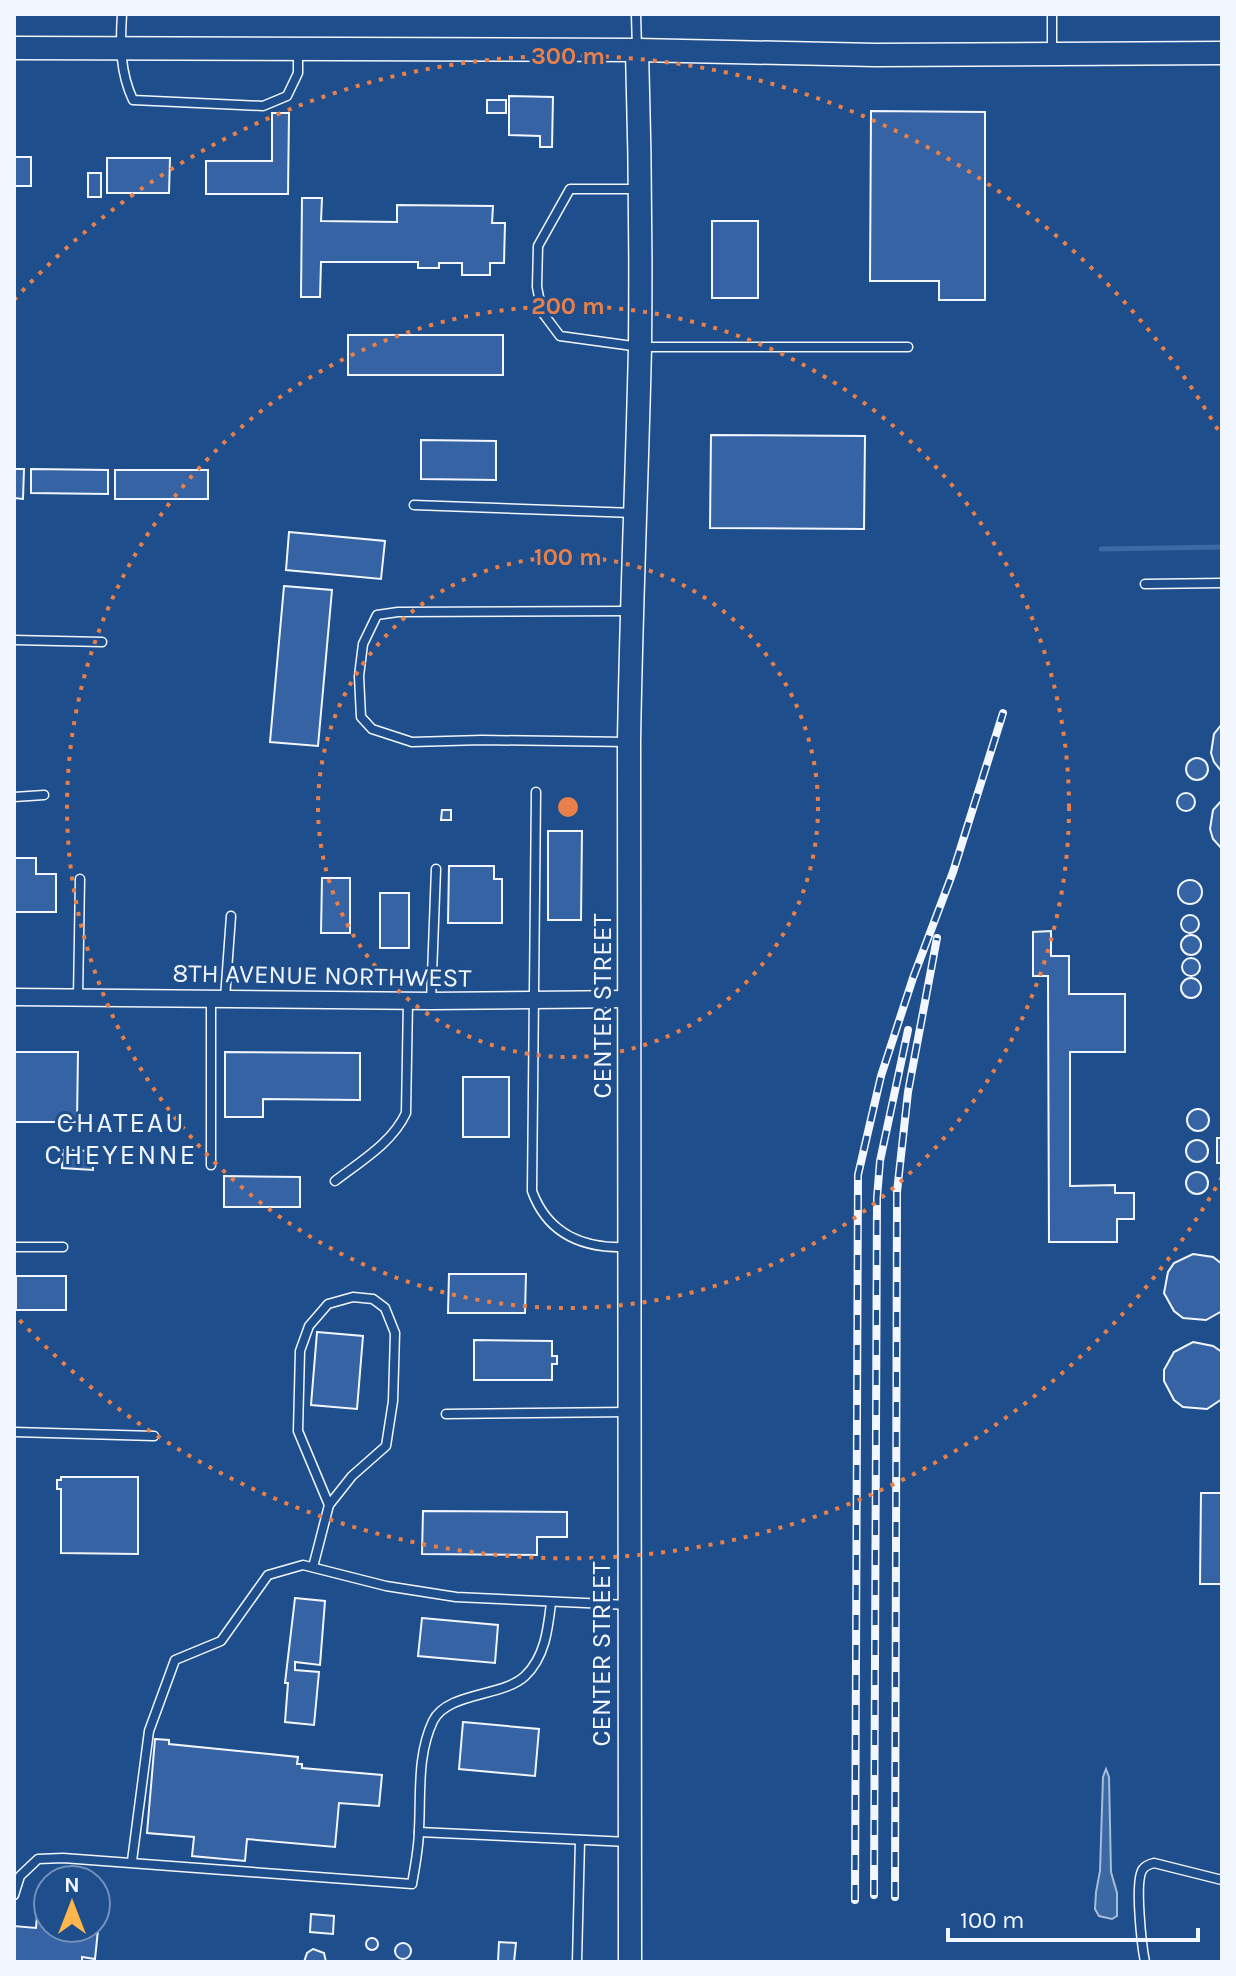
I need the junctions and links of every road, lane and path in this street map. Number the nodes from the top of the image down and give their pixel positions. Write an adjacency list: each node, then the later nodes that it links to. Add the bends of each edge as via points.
1 (122, 14): 5 (lane)
2 (636, 14): 7 (lane)
3 (1052, 14): 9 (lane)
4 (14, 48): 5 (main road)
5 (120, 48): 6 (main road); 6 (lane, via 133,100 263,106 287,96 298,73)
6 (298, 49): 7 (main road)
7 (637, 50): 9 (main road); 10 (main road, CENTER STREET)
8 (1222, 53): 9 (main road)
9 (1053, 55)
10 (641, 189): 11 (main road, CENTER STREET); 11 (lane, via 570,189 538,246 537,287 542,312 560,336)
11 (640, 347): 12 (lane); 14 (main road, CENTER STREET)
12 (908, 347)
13 (414, 505): 14 (lane)
14 (636, 513): 17 (main road, CENTER STREET)
15 (1222, 583): 16 (lane)
16 (1145, 584)
17 (631, 611): 20 (main road, CENTER STREET); 20 (lane, via 377,615 363,644 358,700 361,717 372,729 412,742)
18 (14, 640): 19 (lane)
19 (102, 642)
20 (629, 742): 31 (main road, CENTER STREET)
21 (536, 792): 33 (lane)
22 (44, 795): 23 (lane)
23 (14, 797)
24 (436, 869): 32 (lane)
25 (80, 879): 28 (lane)
26 (231, 916): 29 (lane)
27 (14, 997): 28 (street, 8TH AVENUE NORTHWEST)
28 (78, 997): 29 (street, 8TH AVENUE NORTHWEST)
29 (218, 998): 30 (street, 8TH AVENUE NORTHWEST); 34 (lane)
30 (408, 999): 32 (street, 8TH AVENUE NORTHWEST); 35 (lane, via 406,1113 386,1140)
31 (630, 999): 33 (street, 8TH AVENUE NORTHWEST); 38 (main road, CENTER STREET)
32 (431, 1001): 33 (street, 8TH AVENUE NORTHWEST)
33 (534, 1001): 38 (lane, via 532,1191 539,1212 564,1235)
34 (211, 1165)
35 (335, 1181)
36 (14, 1247): 37 (lane)
37 (63, 1247)
38 (629, 1247): 39 (main road, CENTER STREET)
39 (629, 1412): 40 (lane); 46 (main road, CENTER STREET)
40 (446, 1414)
41 (14, 1432): 42 (lane)
42 (154, 1436)
43 (329, 1505): 43 (lane, via 298,1431 300,1351 309,1326 328,1304 353,1297 373,1299 385,1308 395,1333 386,1446); 44 (lane)
44 (313, 1567): 45 (lane, via 456,1597); 50 (lane, via 268,1575 221,1641 175,1660 149,1731)
45 (551, 1603): 46 (lane); 47 (lane, via 546,1643 524,1677 455,1702 434,1718 421,1761)
46 (629, 1605): 49 (main road, CENTER STREET)
47 (419, 1832): 48 (lane); 50 (lane, via 412,1884)
48 (580, 1840): 49 (lane); 53 (lane)
49 (628, 1842): 54 (main road, CENTER STREET)
50 (132, 1861): 52 (lane, via 38,1859 20,1876)
51 (1222, 1880): 55 (lane, via 1154,1863 1144,1866 1140,1915)
52 (14, 1895)
53 (577, 1962)
54 (630, 1962)
55 (1145, 1962)

